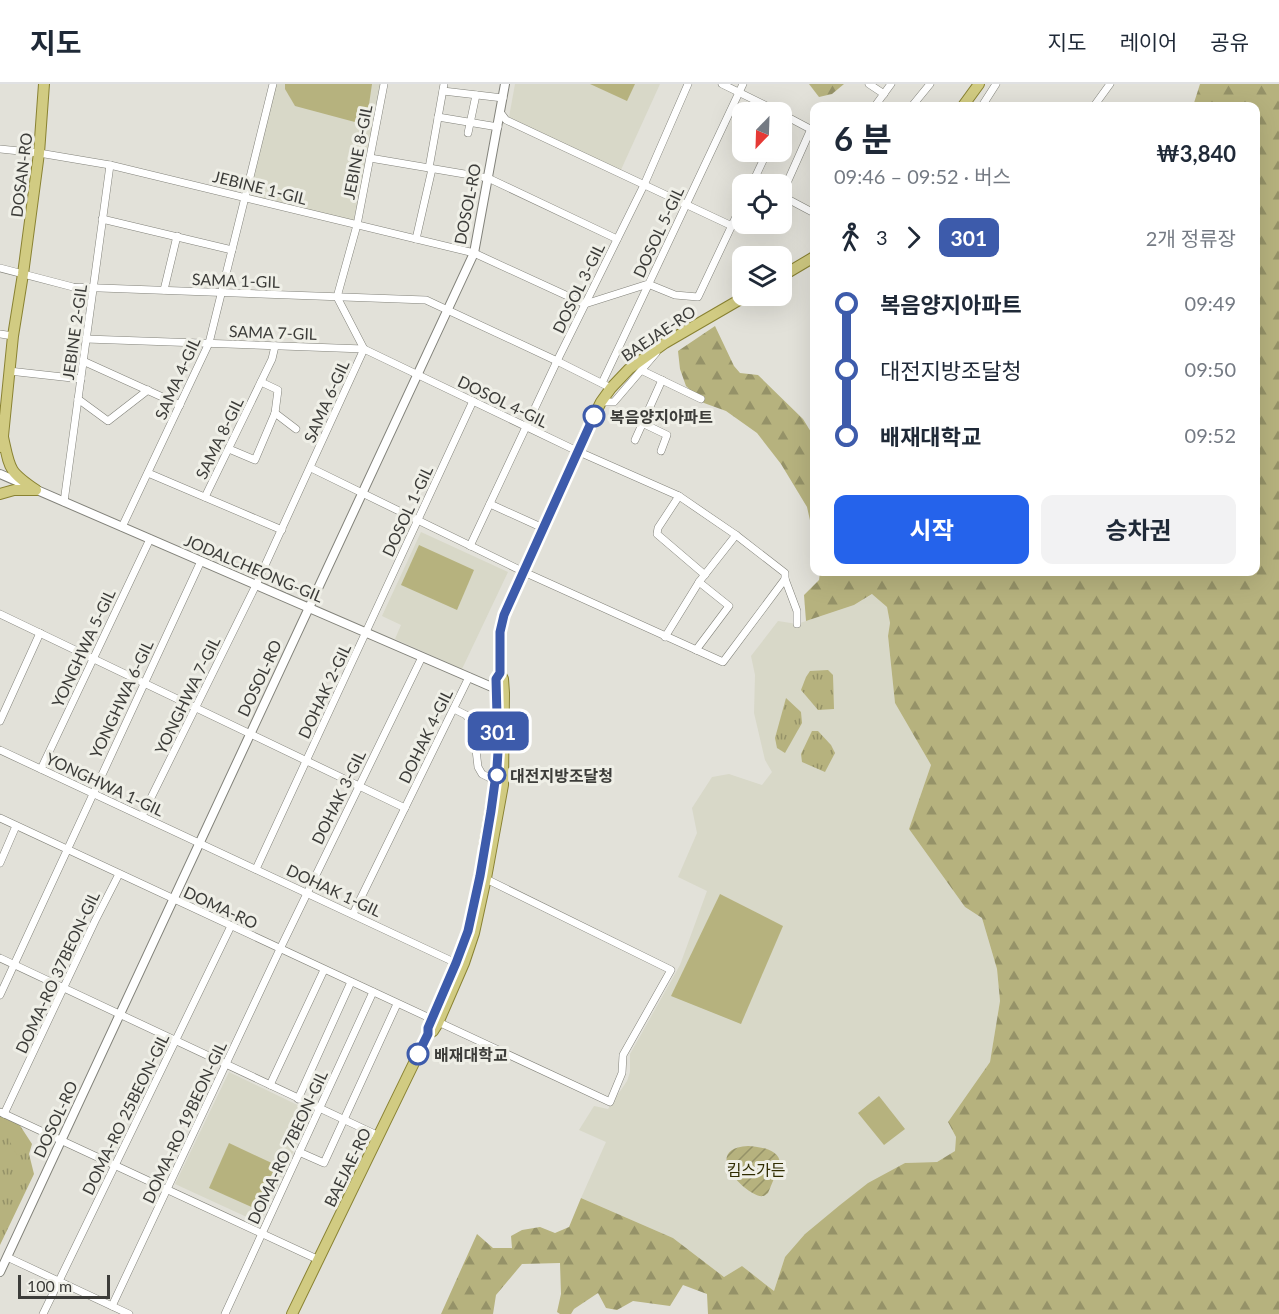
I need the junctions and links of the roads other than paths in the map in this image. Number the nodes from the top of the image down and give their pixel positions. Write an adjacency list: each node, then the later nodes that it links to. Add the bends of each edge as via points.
1 (44, 84): 34 (main road, DOSAN-RO)
2 (273, 84): 41 (street, SAMA 4-GIL)
3 (384, 84): 35 (street, JEBINE 8-GIL)
4 (506, 84): 18 (street, DOSOL-RO)
5 (688, 84): 40 (street, DOSOL 3-GIL)
6 (722, 84): 15 (street)
7 (743, 84): 15 (street, DOSOL 5-GIL)
8 (870, 84): 16 (street)
9 (891, 84): 16 (street)
10 (930, 84): 21 (street)
11 (996, 84): 23 (street)
12 (1110, 84): 24 (street)
13 (976, 85): 22 (main road)
14 (441, 86): 17 (street); 26 (street)
15 (739, 93): 19 (street); 43 (street, DOSOL 5-GIL)
16 (884, 94): 20 (street)
17 (476, 95): 18 (street); 28 (street)
18 (503, 98): 25 (street, DOSOL-RO)
19 (756, 102)
20 (877, 102)
21 (915, 102)
22 (965, 102)
23 (985, 102)
24 (1097, 102)
25 (500, 112): 29 (street, DOSOL-RO); 40 (street, via 506,120)
26 (438, 117): 28 (street); 37 (street)
27 (792, 121): 30 (street)
28 (470, 123): 29 (street); 31 (street)
29 (498, 127): 39 (street, DOSOL-RO)
30 (810, 129)
31 (468, 133)
32 (810, 136): 38 (street)
33 (0, 149): 34 (street, JEBINE 1-GIL)
34 (39, 153): 36 (street, JEBINE 1-GIL); 56 (main road, DOSAN-RO)
35 (370, 158): 37 (street); 46 (street, JEBINE 8-GIL)
36 (110, 165): 41 (street, JEBINE 1-GIL); 45 (street, JEBINE 2-GIL)
37 (430, 168): 39 (street); 49 (street)
38 (792, 174)
39 (488, 178): 50 (street); 52 (street, DOSOL-RO)
40 (644, 184): 43 (street); 50 (street, DOSOL 3-GIL)
41 (245, 198): 46 (street, JEBINE 1-GIL); 51 (street, SAMA 4-GIL)
42 (792, 201): 44 (street)
43 (687, 204): 47 (street); 57 (street, DOSOL 5-GIL)
44 (810, 211)
45 (102, 219): 48 (street); 58 (street, JEBINE 2-GIL)
46 (357, 225): 49 (street, JEBINE 1-GIL); 61 (street)
47 (732, 226): 57 (street, via 698,297 675,296)
48 (177, 236): 51 (street); 59 (street)
49 (416, 239): 52 (street, JEBINE 1-GIL)
50 (617, 239): 62 (street, DOSOL 3-GIL)
51 (232, 250): 60 (street, SAMA 4-GIL)
52 (474, 253): 62 (street, JEBINE 1-GIL); 64 (street, DOSOL-RO)
53 (810, 259): 55 (main road)
54 (0, 268): 56 (street, SAMA 1-GIL)
55 (792, 270)
56 (23, 274): 58 (street, SAMA 1-GIL); 66 (main road, DOSAN-RO)
57 (648, 284): 62 (street); 80 (street, DOSOL 5-GIL)
58 (93, 288): 59 (street, SAMA 1-GIL); 67 (street, JEBINE 2-GIL)
59 (164, 290): 60 (street, SAMA 1-GIL)
60 (222, 293): 61 (street, SAMA 1-GIL); 68 (street, SAMA 4-GIL)
61 (337, 297): 64 (street, SAMA 1-GIL, via 426,300); 71 (street, SAMA 6-GIL)
62 (585, 304): 73 (street, DOSOL 3-GIL)
63 (732, 304): 69 (main road, BAEJAE-RO)
64 (447, 310): 73 (street); 76 (street, DOSOL-RO)
65 (0, 334): 66 (street)
66 (13, 336): 75 (main road, DOSAN-RO)
67 (86, 339): 68 (street, SAMA 7-GIL); 72 (street, JEBINE 2-GIL)
68 (209, 343): 70 (street, SAMA 7-GIL); 86 (street, SAMA 4-GIL)
69 (664, 343): 74 (street); 80 (main road, BAEJAE-RO)
70 (275, 346): 71 (street, SAMA 7-GIL); 79 (street, SAMA 8-GIL)
71 (364, 349): 76 (street, SAMA 7-GIL); 96 (street, SAMA 6-GIL)
72 (83, 361): 77 (street, JEBINE 2-GIL); 81 (street)
73 (557, 361): 80 (street); 89 (street, DOSOL 3-GIL)
74 (643, 370): 78 (street, BAEJAE-RO); 85 (street, via 614,402)
75 (9, 371): 77 (street); 92 (main road, DOSAN-RO)
76 (417, 374): 84 (street, DOSOL 4-GIL); 100 (street, DOSOL-RO)
77 (81, 379): 82 (street, JEBINE 2-GIL)
78 (662, 380): 83 (street, BAEJAE-RO); 88 (street)
79 (261, 382): 87 (street, via 278,390); 93 (street, SAMA 8-GIL)
80 (606, 386): 85 (main road, BAEJAE-RO)
81 (148, 390): 82 (street, via 108,421); 86 (street)
82 (78, 399): 104 (street, JEBINE 2-GIL)
83 (700, 399)
84 (472, 401): 89 (street, DOSOL 4-GIL); 106 (street, DOSOL 1-GIL)
85 (601, 402): 94 (main road, BAEJAE-RO)
86 (180, 405): 97 (street, SAMA 4-GIL)
87 (275, 413): 90 (street); 93 (street, via 255,460)
88 (642, 423): 91 (street); 95 (street, via 667,435)
89 (527, 427): 94 (street, DOSOL 4-GIL); 105 (street, DOSOL 3-GIL)
90 (296, 429)
91 (634, 440)
92 (1, 441): 99 (main road, DOSAN-RO, via 11,470)
93 (229, 449): 103 (street, SAMA 8-GIL)
94 (577, 451): 102 (street, DOSOL 4-GIL); 108 (main road, BAEJAE-RO)
95 (661, 451)
96 (311, 468): 100 (street); 109 (street, SAMA 6-GIL)
97 (148, 473): 103 (street); 107 (street, SAMA 4-GIL)
98 (0, 474): 99 (street, JODALCHEONG-GIL)
99 (36, 490): 101 (main road); 104 (street, JODALCHEONG-GIL)
100 (362, 493): 106 (street); 119 (street, DOSOL-RO)
101 (0, 494)
102 (679, 496): 110 (street, DOSOL 4-GIL); 115 (street, via 657,534)
103 (205, 497): 109 (street, SAMA 8-GIL)
104 (64, 502): 107 (street, JODALCHEONG-GIL)
105 (490, 504): 108 (street); 112 (street, DOSOL 3-GIL)
106 (417, 520): 112 (street); 122 (street, DOSOL 1-GIL)
107 (122, 527): 111 (street, JODALCHEONG-GIL)
108 (543, 528): 114 (main road, BAEJAE-RO)
109 (282, 530): 118 (street, SAMA 6-GIL)
110 (736, 535): 115 (street); 116 (street, DOSOL 4-GIL, via 785,573)
111 (150, 539): 113 (street, JODALCHEONG-GIL); 127 (street, YONGHWA 5-GIL)
112 (470, 546): 114 (street)
113 (201, 561): 118 (street, JODALCHEONG-GIL); 129 (street, YONGHWA 6-GIL)
114 (524, 572): 124 (street); 130 (main road, BAEJAE-RO, via 500,632)
115 (705, 575): 117 (street)
116 (785, 579): 121 (street, via 797,611); 125 (street, via 723,662)
117 (699, 582): 124 (street); 125 (street, via 729,606)
118 (256, 585): 119 (street, JODALCHEONG-GIL); 131 (street, YONGHWA 7-GIL)
119 (309, 608): 122 (street, JODALCHEONG-GIL); 134 (street, DOSOL-RO)
120 (0, 614): 123 (street, DOHAK 2-GIL)
121 (797, 624)
122 (366, 632): 126 (street, JODALCHEONG-GIL); 136 (street, DOHAK 2-GIL)
123 (40, 633): 127 (street, DOHAK 2-GIL); 133 (street)
124 (665, 637): 125 (street)
125 (696, 650)
126 (422, 657): 128 (street, JODALCHEONG-GIL); 139 (street, DOHAK 3-GIL)
127 (93, 659): 129 (street, DOHAK 2-GIL); 137 (street, YONGHWA 5-GIL)
128 (470, 677): 130 (street, JODALCHEONG-GIL); 132 (street, DOHAK 4-GIL)
129 (144, 683): 131 (street, DOHAK 2-GIL); 140 (street, YONGHWA 6-GIL)
130 (500, 691): 138 (main road, BAEJAE-RO); 150 (main road, BAEJAE-RO, via 503,785)
131 (196, 708): 134 (street, DOHAK 2-GIL); 142 (street, YONGHWA 7-GIL)
132 (454, 709): 138 (street, via 474,724 478,767 482,774); 141 (street, DOHAK 4-GIL)
133 (0, 721)
134 (250, 734): 136 (street, DOHAK 2-GIL); 145 (street, DOSOL-RO)
135 (0, 750): 137 (street, YONGHWA 1-GIL)
136 (307, 761): 139 (street, DOHAK 2-GIL); 148 (street, DOHAK 2-GIL)
137 (41, 769): 140 (street, YONGHWA 1-GIL)
138 (496, 781): 150 (main road, BAEJAE-RO)
139 (359, 785): 141 (street, DOHAK 4-GIL); 151 (street, DOHAK 3-GIL)
140 (93, 793): 142 (street, YONGHWA 1-GIL); 146 (street, YONGHWA 6-GIL)
141 (405, 807): 153 (street, DOHAK 4-GIL)
142 (142, 816): 145 (street, YONGHWA 1-GIL)
143 (0, 818): 144 (street, DOMA-RO)
144 (16, 826): 146 (street, DOMA-RO); 147 (street)
145 (199, 843): 148 (street, DOHAK 1-GIL); 152 (street, DOSOL-RO)
146 (66, 849): 149 (street, DOMA-RO); 158 (street, YONGHWA 6-GIL)
147 (0, 863)
148 (256, 869): 151 (street, DOHAK 1-GIL)
149 (119, 874): 152 (street, DOMA-RO); 161 (street, DOMA-RO 37BEON-GIL)
150 (483, 877): 157 (main road, BAEJAE-RO); 166 (main road, BAEJAE-RO, via 474,933 464,963); 166 (street, via 671,970 623,1055 622,1073 610,1102)
151 (307, 893): 153 (street, DOHAK 1-GIL); 155 (street, DOHAK 3-GIL)
152 (173, 899): 154 (street, DOMA-RO); 165 (street, DOSOL-RO)
153 (353, 914): 157 (street, DOHAK 1-GIL)
154 (231, 926): 155 (street, DOMA-RO); 167 (street, DOMA-RO 25BEON-GIL)
155 (280, 949): 159 (street, DOMA-RO); 168 (street, DOMA-RO 19BEON-GIL)
156 (0, 958): 158 (street)
157 (456, 963): 166 (main road, BAEJAE-RO)
158 (14, 965): 161 (street); 163 (street, YONGHWA 6-GIL)
159 (324, 970): 160 (street, DOMA-RO); 169 (street)
160 (351, 982): 162 (street, DOMA-RO); 170 (street)
161 (63, 988): 165 (street); 172 (street, DOMA-RO 37BEON-GIL)
162 (373, 992): 164 (street, DOMA-RO); 171 (street, DOMA-RO 7BEON-GIL)
163 (0, 995)
164 (397, 1004): 166 (street, DOMA-RO); 173 (street)
165 (120, 1015): 167 (street); 175 (street, DOSOL-RO)
166 (434, 1021): 174 (main road, BAEJAE-RO)
167 (175, 1041): 168 (street); 177 (street, DOMA-RO 25BEON-GIL)
168 (225, 1065): 169 (street); 178 (street, DOMA-RO 19BEON-GIL)
169 (270, 1085): 170 (street)
170 (298, 1099): 171 (street)
171 (319, 1108): 173 (street); 176 (street, DOMA-RO 7BEON-GIL)
172 (2, 1113): 175 (street)
173 (344, 1120): 174 (street); 176 (street, via 324,1163)
174 (379, 1136): 181 (main road, BAEJAE-RO)
175 (61, 1141): 177 (street); 180 (street, DOSOL-RO)
176 (300, 1152): 179 (street, DOMA-RO 7BEON-GIL)
177 (114, 1166): 178 (street); 183 (street, DOMA-RO 25BEON-GIL)
178 (167, 1190): 179 (street); 184 (street, DOMA-RO 19BEON-GIL)
179 (262, 1234): 181 (street); 187 (street, DOMA-RO 7BEON-GIL)
180 (7, 1257): 182 (street, DOSOL-RO); 183 (street)
181 (318, 1260): 188 (main road, BAEJAE-RO)
182 (0, 1272)
183 (58, 1282): 184 (street); 185 (street, DOMA-RO 25BEON-GIL)
184 (112, 1306): 186 (street)
185 (43, 1314)
186 (129, 1314)
187 (225, 1314)
188 (292, 1314)

